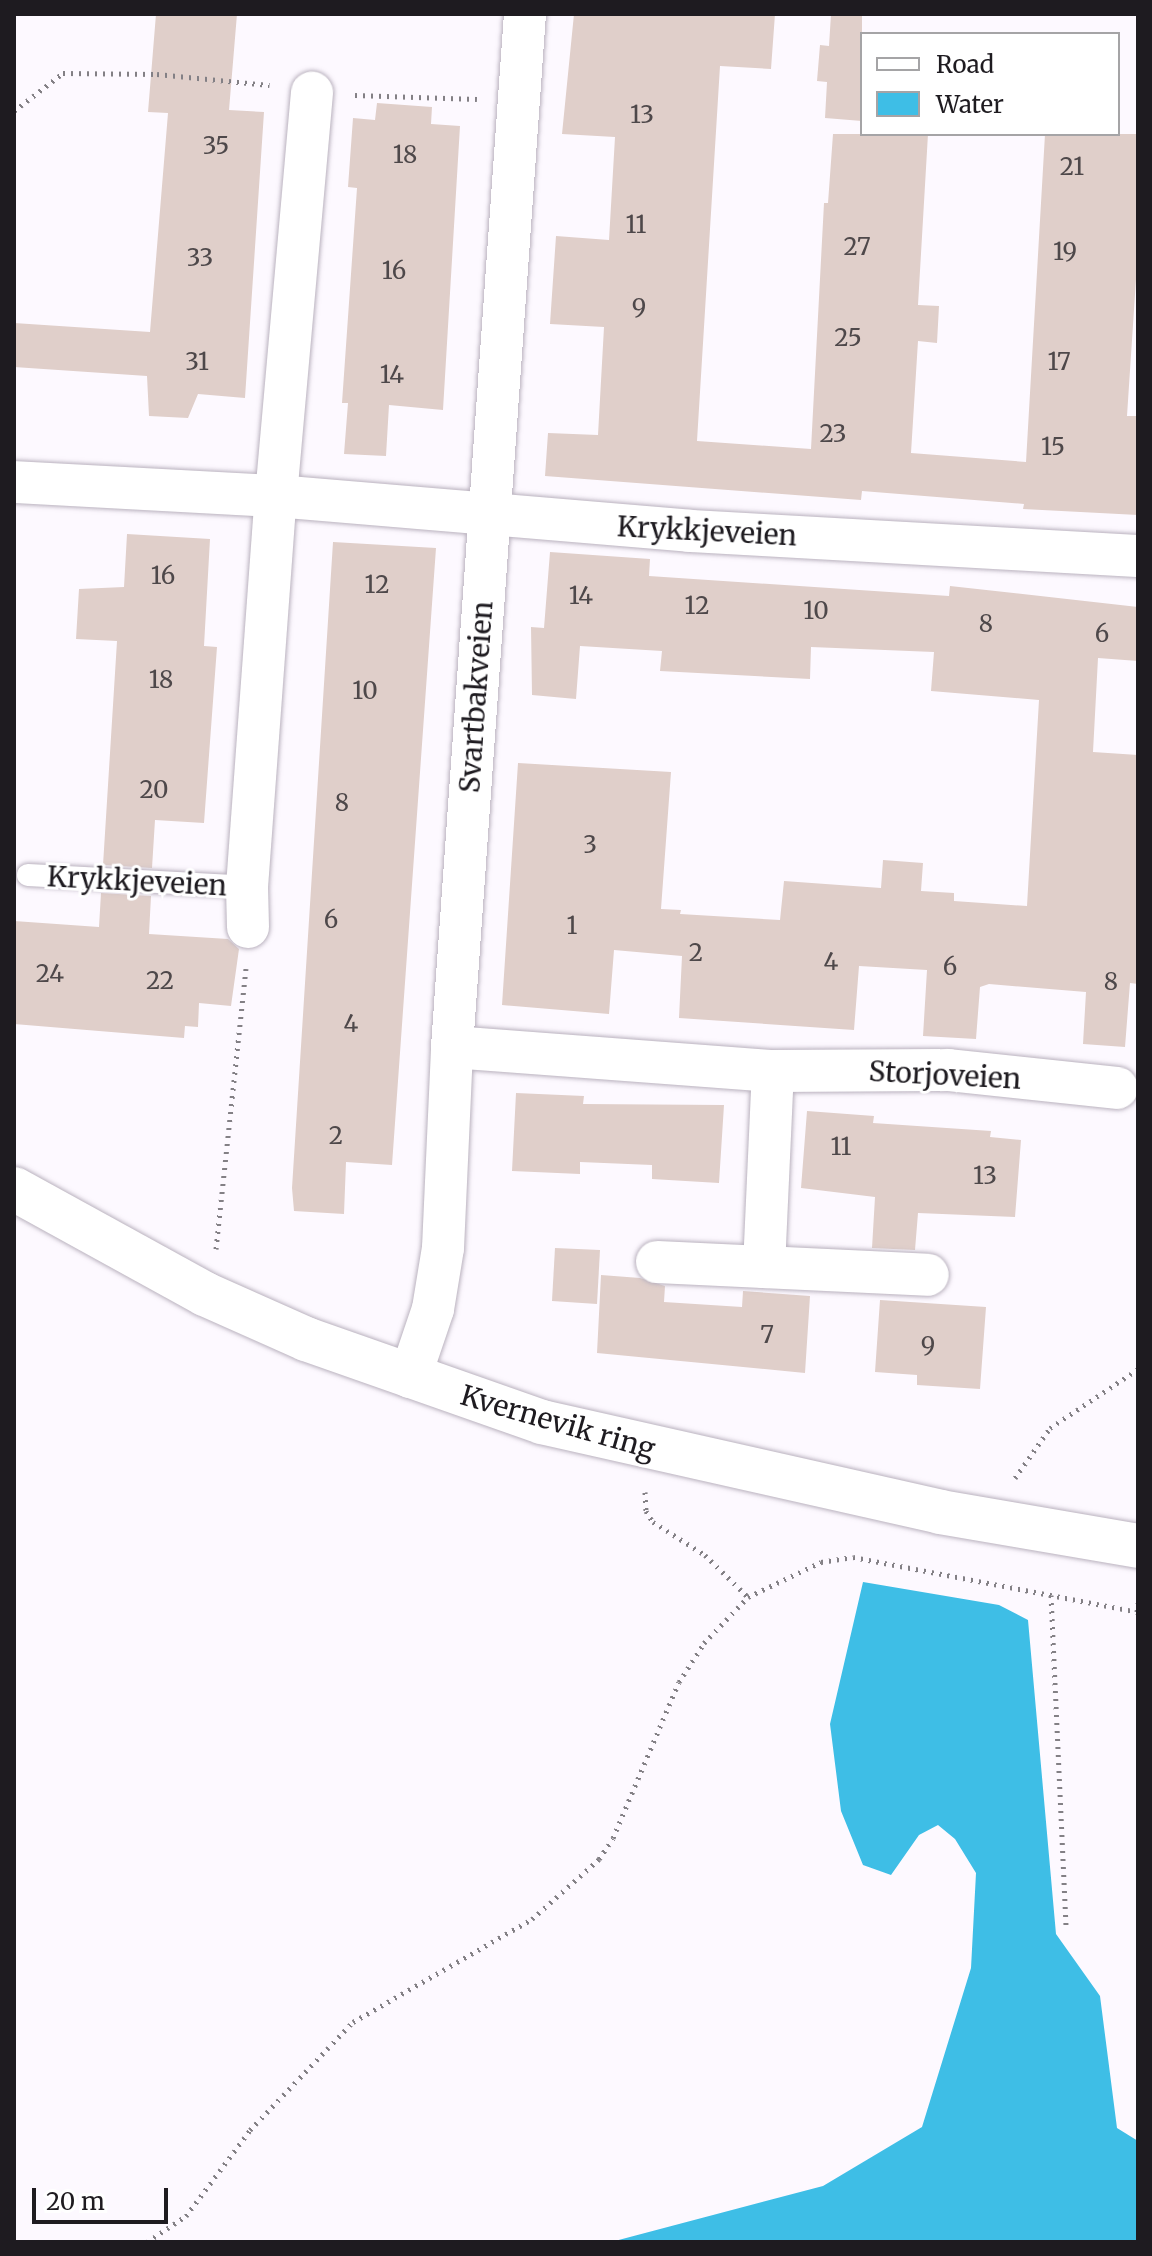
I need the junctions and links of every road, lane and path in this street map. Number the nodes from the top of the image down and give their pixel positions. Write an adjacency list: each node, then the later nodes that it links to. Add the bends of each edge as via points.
1 (525, 14): 4 (street, Svartbakveien)
2 (234, 81): 5 (path, via 63,73)
3 (312, 93): 4 (path); 7 (street, Krykkjeveien)
4 (518, 101): 8 (street, Svartbakveien)
5 (14, 111)
6 (14, 482): 7 (street, Krykkjeveien)
7 (276, 496): 8 (street, Krykkjeveien); 11 (street, Krykkjeveien)
8 (488, 516): 9 (street, Krykkjeveien); 12 (street, Svartbakveien)
9 (1138, 556)
10 (28, 875): 11 (lane, Krykkjeveien)
11 (248, 907): 17 (path, via 230,1142)
12 (452, 1047): 13 (street, Storjoveien); 21 (street, Svartbakveien, via 443,1248 433,1309)
13 (773, 1071): 14 (street, Storjoveien, via 949,1070); 18 (street)
14 (1117, 1088)
15 (14, 1189): 21 (main road, Kvernevik ring, via 205,1294)
16 (657, 1262): 18 (street)
17 (214, 1266)
18 (764, 1267): 19 (street)
19 (928, 1275)
20 (1138, 1369): 23 (path, via 1050,1428)
21 (410, 1377): 22 (main road, Kvernevik ring, via 542,1422)
22 (667, 1453): 24 (main road, Kvernevik ring, via 940,1512); 26 (path, via 644,1493 646,1511 705,1555)
23 (1009, 1490)
24 (1138, 1546)
25 (1051, 1595): 26 (path, via 853,1557 821,1562); 28 (path); 29 (path)
26 (748, 1597): 30 (path, via 711,1634 679,1682 613,1838 599,1859 532,1919 353,2022 250,2130 186,2216)
27 (1138, 1603): 28 (path)
28 (1137, 1612)
29 (1066, 1929)
30 (147, 2242)

